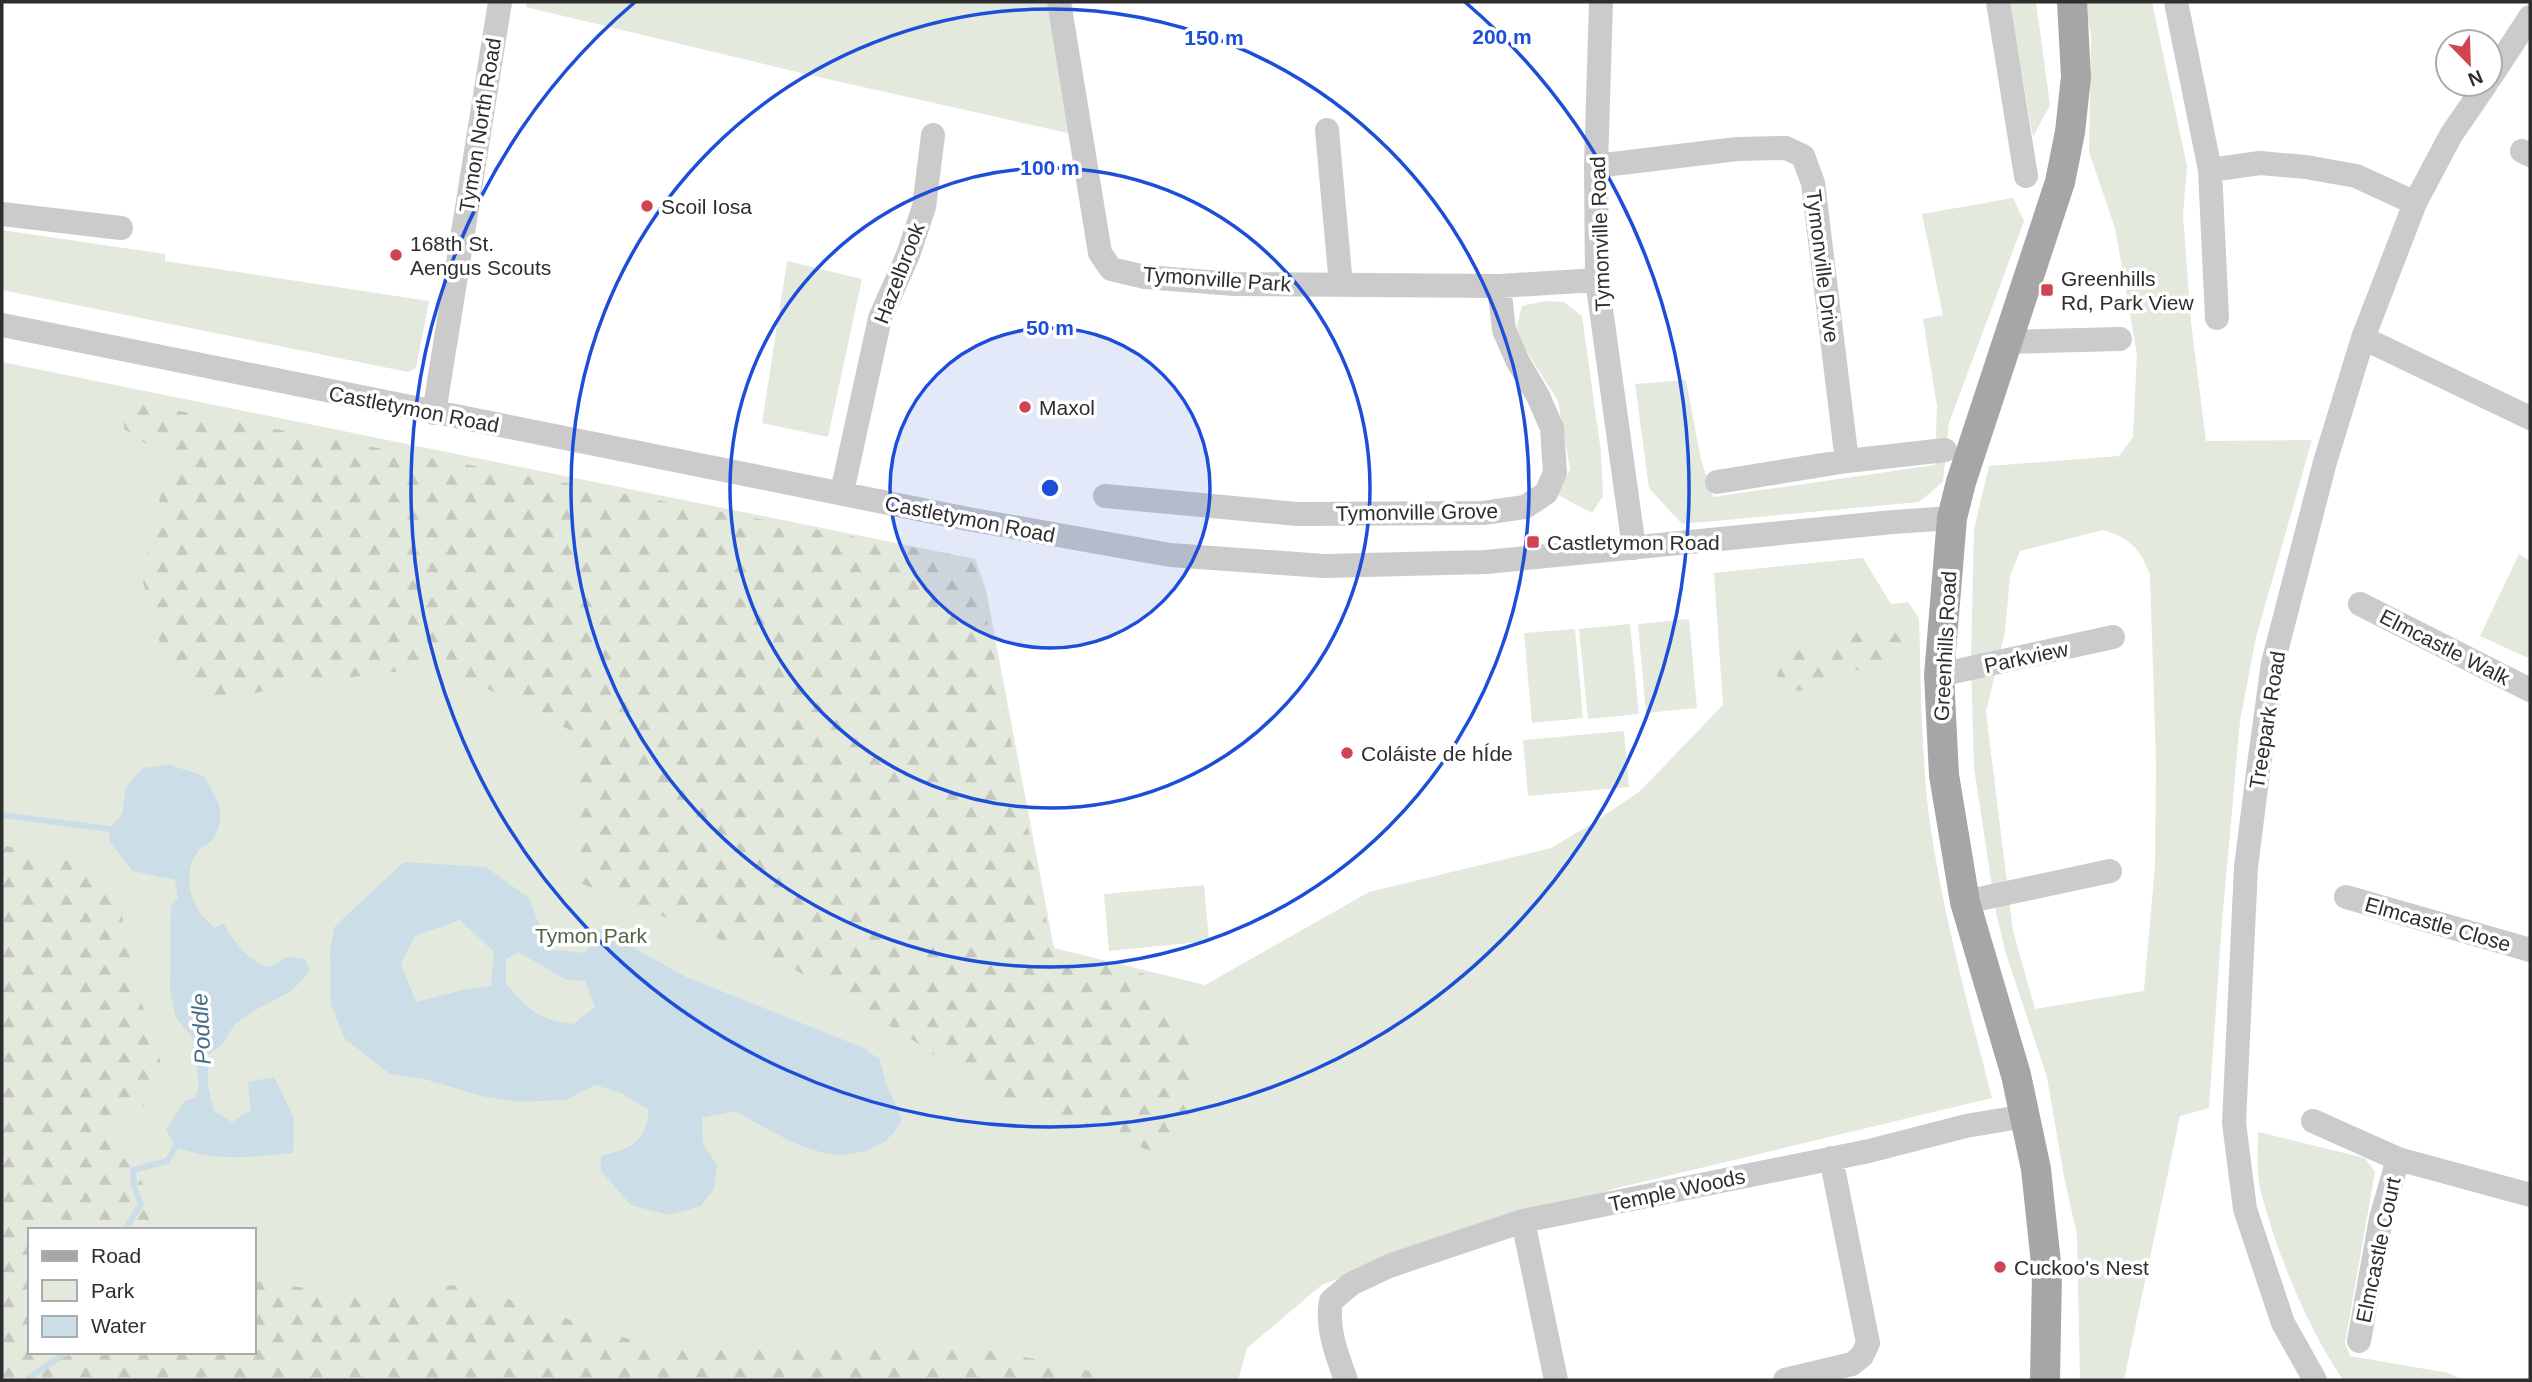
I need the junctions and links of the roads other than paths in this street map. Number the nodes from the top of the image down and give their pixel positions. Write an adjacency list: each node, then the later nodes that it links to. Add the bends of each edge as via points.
1 (500, 2): 26 (street, Tymon North Road)
2 (1059, 2): 19 (street, Tymonville Park, via 1100,253 1111,269 1145,277 1221,283)
3 (1601, 2): 12 (street, Tymonville Road)
4 (1998, 2): 14 (street)
5 (2072, 2): 25 (main road, Greenhills Road, via 2076,78 2070,132 2060,182)
6 (2176, 2): 13 (street)
7 (2530, 17): 8 (street)
8 (2504, 57)
9 (2476, 98): 15 (street, Treepark Road)
10 (1326, 130): 19 (street)
11 (933, 135): 31 (street, Hazelbrook, via 924,207 880,317)
12 (1595, 166): 18 (street, Tymonville Road); 29 (street, Tymonville Drive, via 1738,149 1786,148 1803,156 1813,183)
13 (2210, 170): 15 (street, via 2260,163 2306,167 2356,176); 21 (street)
14 (2026, 176)
15 (2414, 203): 23 (street, Treepark Road)
16 (2, 214): 17 (street)
17 (121, 228)
18 (1597, 280): 20 (street, Tymonville Park); 34 (street, Tymonville Road)
19 (1341, 285): 20 (street, Tymonville Park)
20 (1499, 286): 32 (street, Tymonville Grove, via 1504,330 1552,428 1555,473 1546,493 1525,507 1483,513 1297,514)
21 (2217, 318)
22 (2, 326): 26 (street, Castletymon Road)
23 (2363, 338): 27 (street); 54 (street, Treepark Road, via 2273,663 2246,867 2236,1039 2234,1123 2245,1209 2283,1323)
24 (2120, 339): 25 (street)
25 (2007, 342): 33 (main road, Greenhills Road)
26 (434, 413): 31 (street, Castletymon Road)
27 (2530, 418)
28 (1945, 450): 29 (street)
29 (1847, 461): 30 (street)
30 (1717, 482)
31 (842, 492): 34 (street, Castletymon Road, via 1094,543 1223,559 1324,566 1486,562)
32 (1105, 496)
33 (1952, 518): 34 (street, Castletymon Road); 37 (main road, Greenhills Road)
34 (1634, 548)
35 (2360, 604): 38 (street, Elmcastle Walk)
36 (2113, 637): 37 (street, Parkview)
37 (1939, 675): 41 (main road, Greenhills Road, via 1944,775)
38 (2530, 690)
39 (2110, 872): 41 (street)
40 (2346, 897): 42 (street, Elmcastle Close)
41 (1965, 902): 43 (main road, Greenhills Road)
42 (2530, 950)
43 (2025, 1116): 45 (street, Temple Woods); 53 (main road, Greenhills Road, via 2036,1169 2047,1273 2038,1304)
44 (2313, 1121): 46 (street, Elmcastle Court)
45 (1831, 1158): 48 (street, Temple Woods); 52 (street, via 1868,1343 1863,1356 1852,1364)
46 (2398, 1159): 47 (street, Elmcastle Court); 49 (street, Elmcastle Court, via 2381,1218)
47 (2530, 1195)
48 (1523, 1221): 50 (street, Temple Woods, via 1389,1266 1341,1291 1331,1301 1329,1322); 51 (street)
49 (2358, 1341)
50 (1346, 1380)
51 (1556, 1380)
52 (1786, 1380)
53 (2045, 1380)
54 (2315, 1380)

